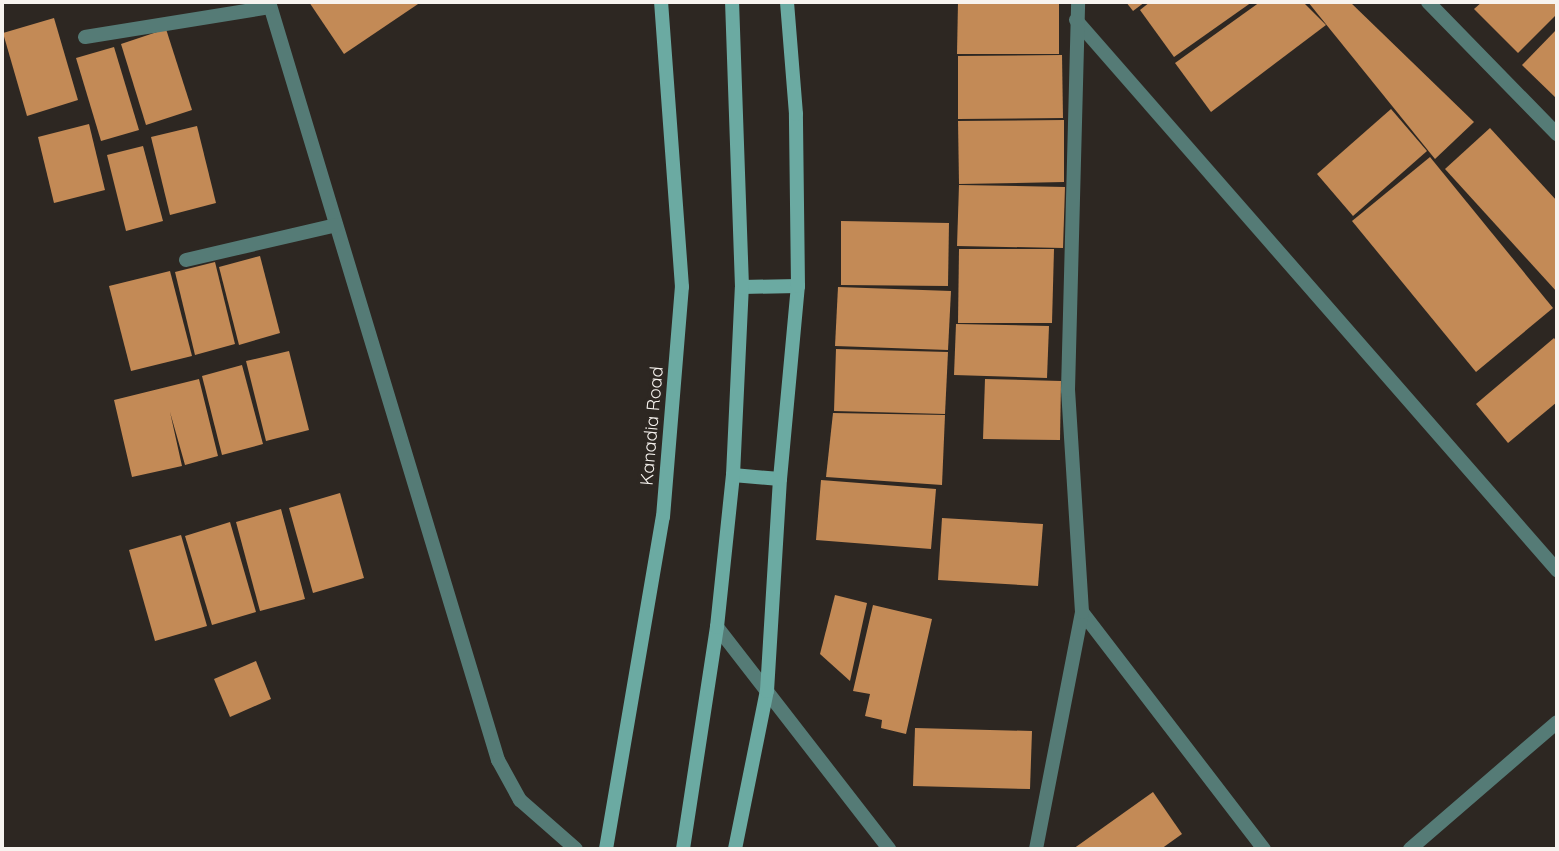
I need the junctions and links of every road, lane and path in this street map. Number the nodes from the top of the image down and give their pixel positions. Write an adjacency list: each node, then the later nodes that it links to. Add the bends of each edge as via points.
1 (660, 2): 22 (main road, Kanadia Road, via 682,287 663,517)
2 (732, 2): 13 (main road)
3 (787, 2): 12 (main road, via 796,114)
4 (1078, 2): 7 (street)
5 (270, 4): 8 (street); 10 (street)
6 (1437, 4): 9 (street)
7 (1076, 20): 16 (street); 17 (street, via 1068,390)
8 (85, 37)
9 (1557, 134)
10 (336, 225): 11 (street); 21 (street, via 498,760 520,800)
11 (186, 260)
12 (797, 286): 13 (main road); 15 (main road)
13 (742, 287): 14 (main road)
14 (733, 475): 15 (main road); 18 (main road)
15 (780, 479): 19 (main road)
16 (1557, 570)
17 (1082, 612): 26 (street); 27 (street)
18 (717, 627): 19 (street); 23 (main road)
19 (767, 691): 24 (main road); 25 (street)
20 (1557, 722): 28 (street)
21 (576, 849)
22 (606, 849)
23 (683, 849)
24 (735, 849)
25 (888, 849)
26 (1036, 849)
27 (1264, 849)
28 (1410, 849)

